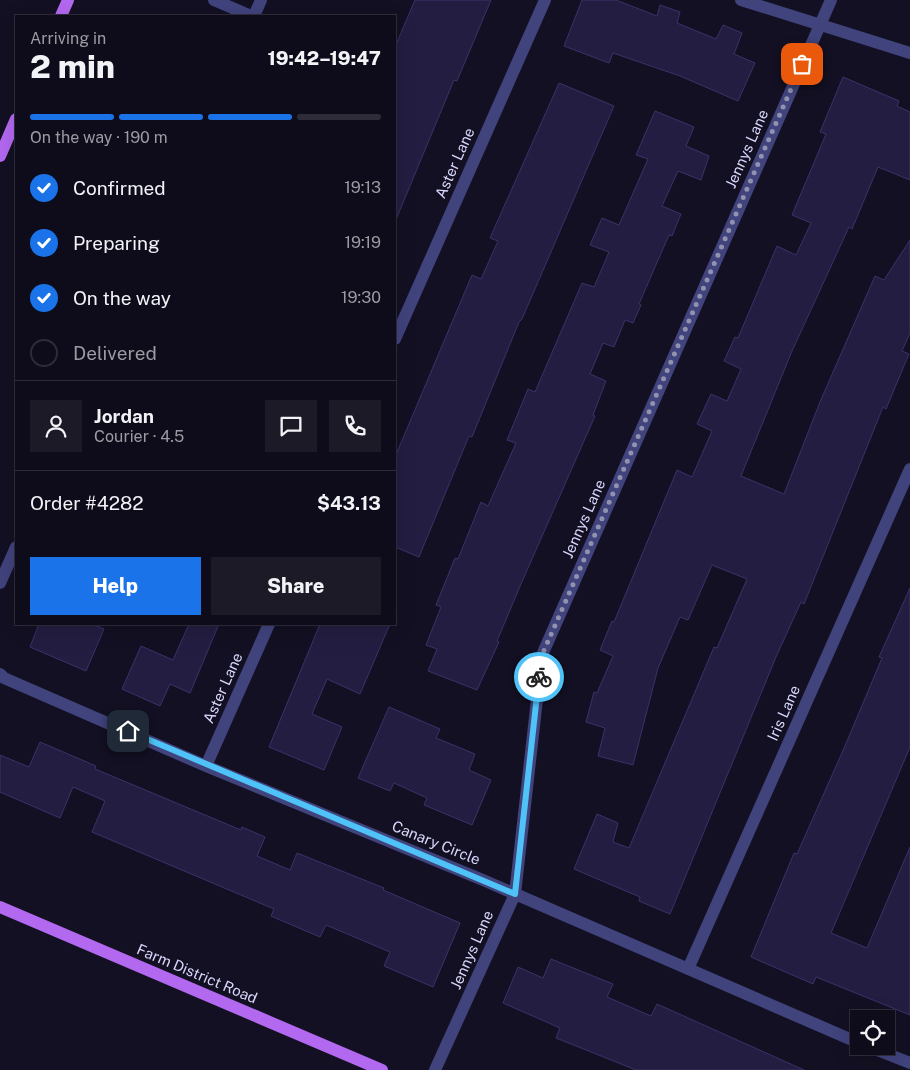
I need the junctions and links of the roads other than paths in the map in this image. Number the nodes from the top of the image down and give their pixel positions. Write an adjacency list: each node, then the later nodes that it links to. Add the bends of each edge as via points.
1 (68, 0): 7 (main road)
2 (214, 0): 8 (street)
3 (261, 0): 9 (street)
4 (545, 0): 14 (street, Aster Lane)
5 (741, 0): 10 (street)
6 (831, 0): 10 (street, Jennys Lane)
7 (61, 15)
8 (251, 15)
9 (254, 15)
10 (819, 25): 11 (street); 21 (street, Jennys Lane, via 542,655)
11 (910, 53)
12 (15, 121): 13 (main road)
13 (0, 156)
14 (396, 337)
15 (910, 469): 23 (street, Iris Lane)
16 (15, 549): 17 (street)
17 (0, 583)
18 (269, 625): 20 (street, Aster Lane)
19 (0, 674): 20 (street, Canary Circle)
20 (206, 766): 21 (street, Canary Circle)
21 (515, 894): 23 (street, Canary Circle); 28 (street, Jennys Lane)
22 (0, 907): 27 (main road, Farm District Road)
23 (688, 969): 24 (street, Canary Circle)
24 (850, 1039)
25 (890, 1055): 26 (street)
26 (910, 1063)
27 (382, 1070)
28 (435, 1070)

